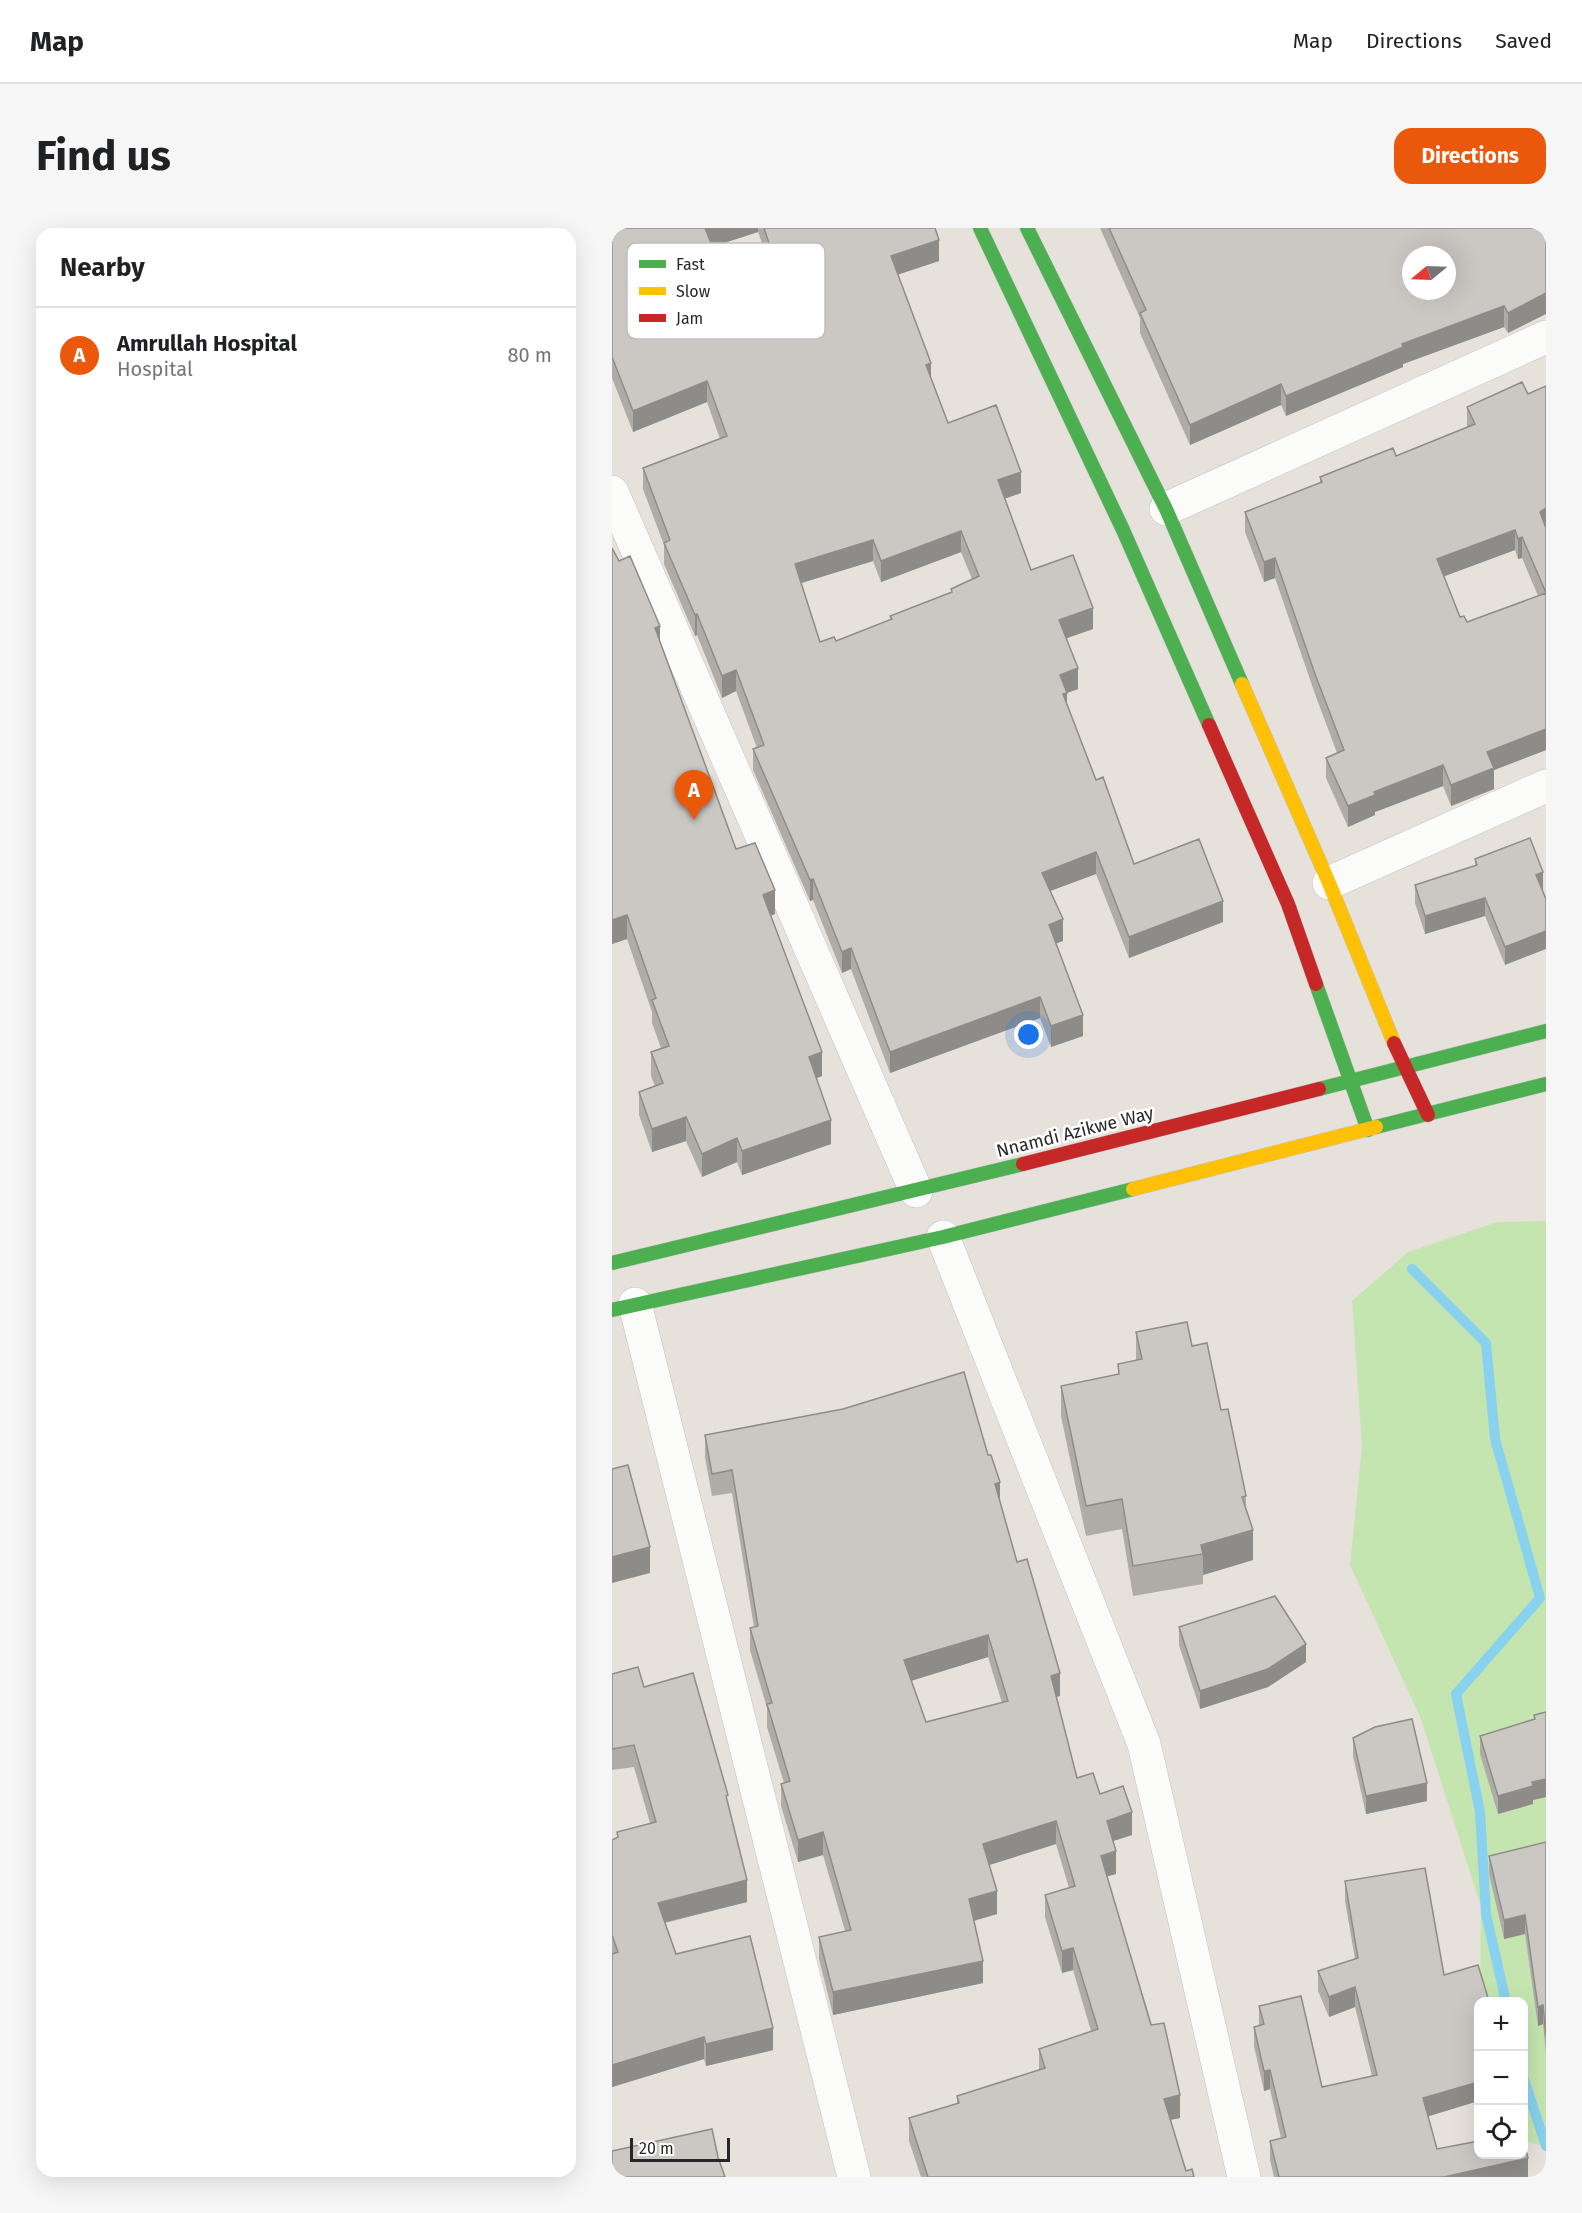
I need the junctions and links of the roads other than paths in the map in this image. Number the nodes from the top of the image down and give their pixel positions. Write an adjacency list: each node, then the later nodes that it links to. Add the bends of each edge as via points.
1 (980, 228): 10 (main road, via 1123,530 1288,904)
2 (1027, 228): 5 (main road)
3 (1546, 338): 5 (street)
4 (612, 492): 14 (street)
5 (1166, 509): 7 (main road)
6 (1546, 786): 7 (street)
7 (1329, 883): 9 (main road)
8 (1546, 1032): 9 (main road, Nnamdi Azikwe Way)
9 (1403, 1066): 10 (main road, Nnamdi Azikwe Way); 12 (main road)
10 (1351, 1080): 13 (main road); 14 (main road, Nnamdi Azikwe Way)
11 (1546, 1084): 12 (main road)
12 (1428, 1115): 13 (main road)
13 (1368, 1130): 15 (main road)
14 (916, 1191): 16 (main road, Nnamdi Azikwe Way)
15 (943, 1237): 17 (main road); 19 (street, via 1144,1744)
16 (612, 1263)
17 (624, 1307): 18 (street)
18 (854, 2177)
19 (1244, 2177)

